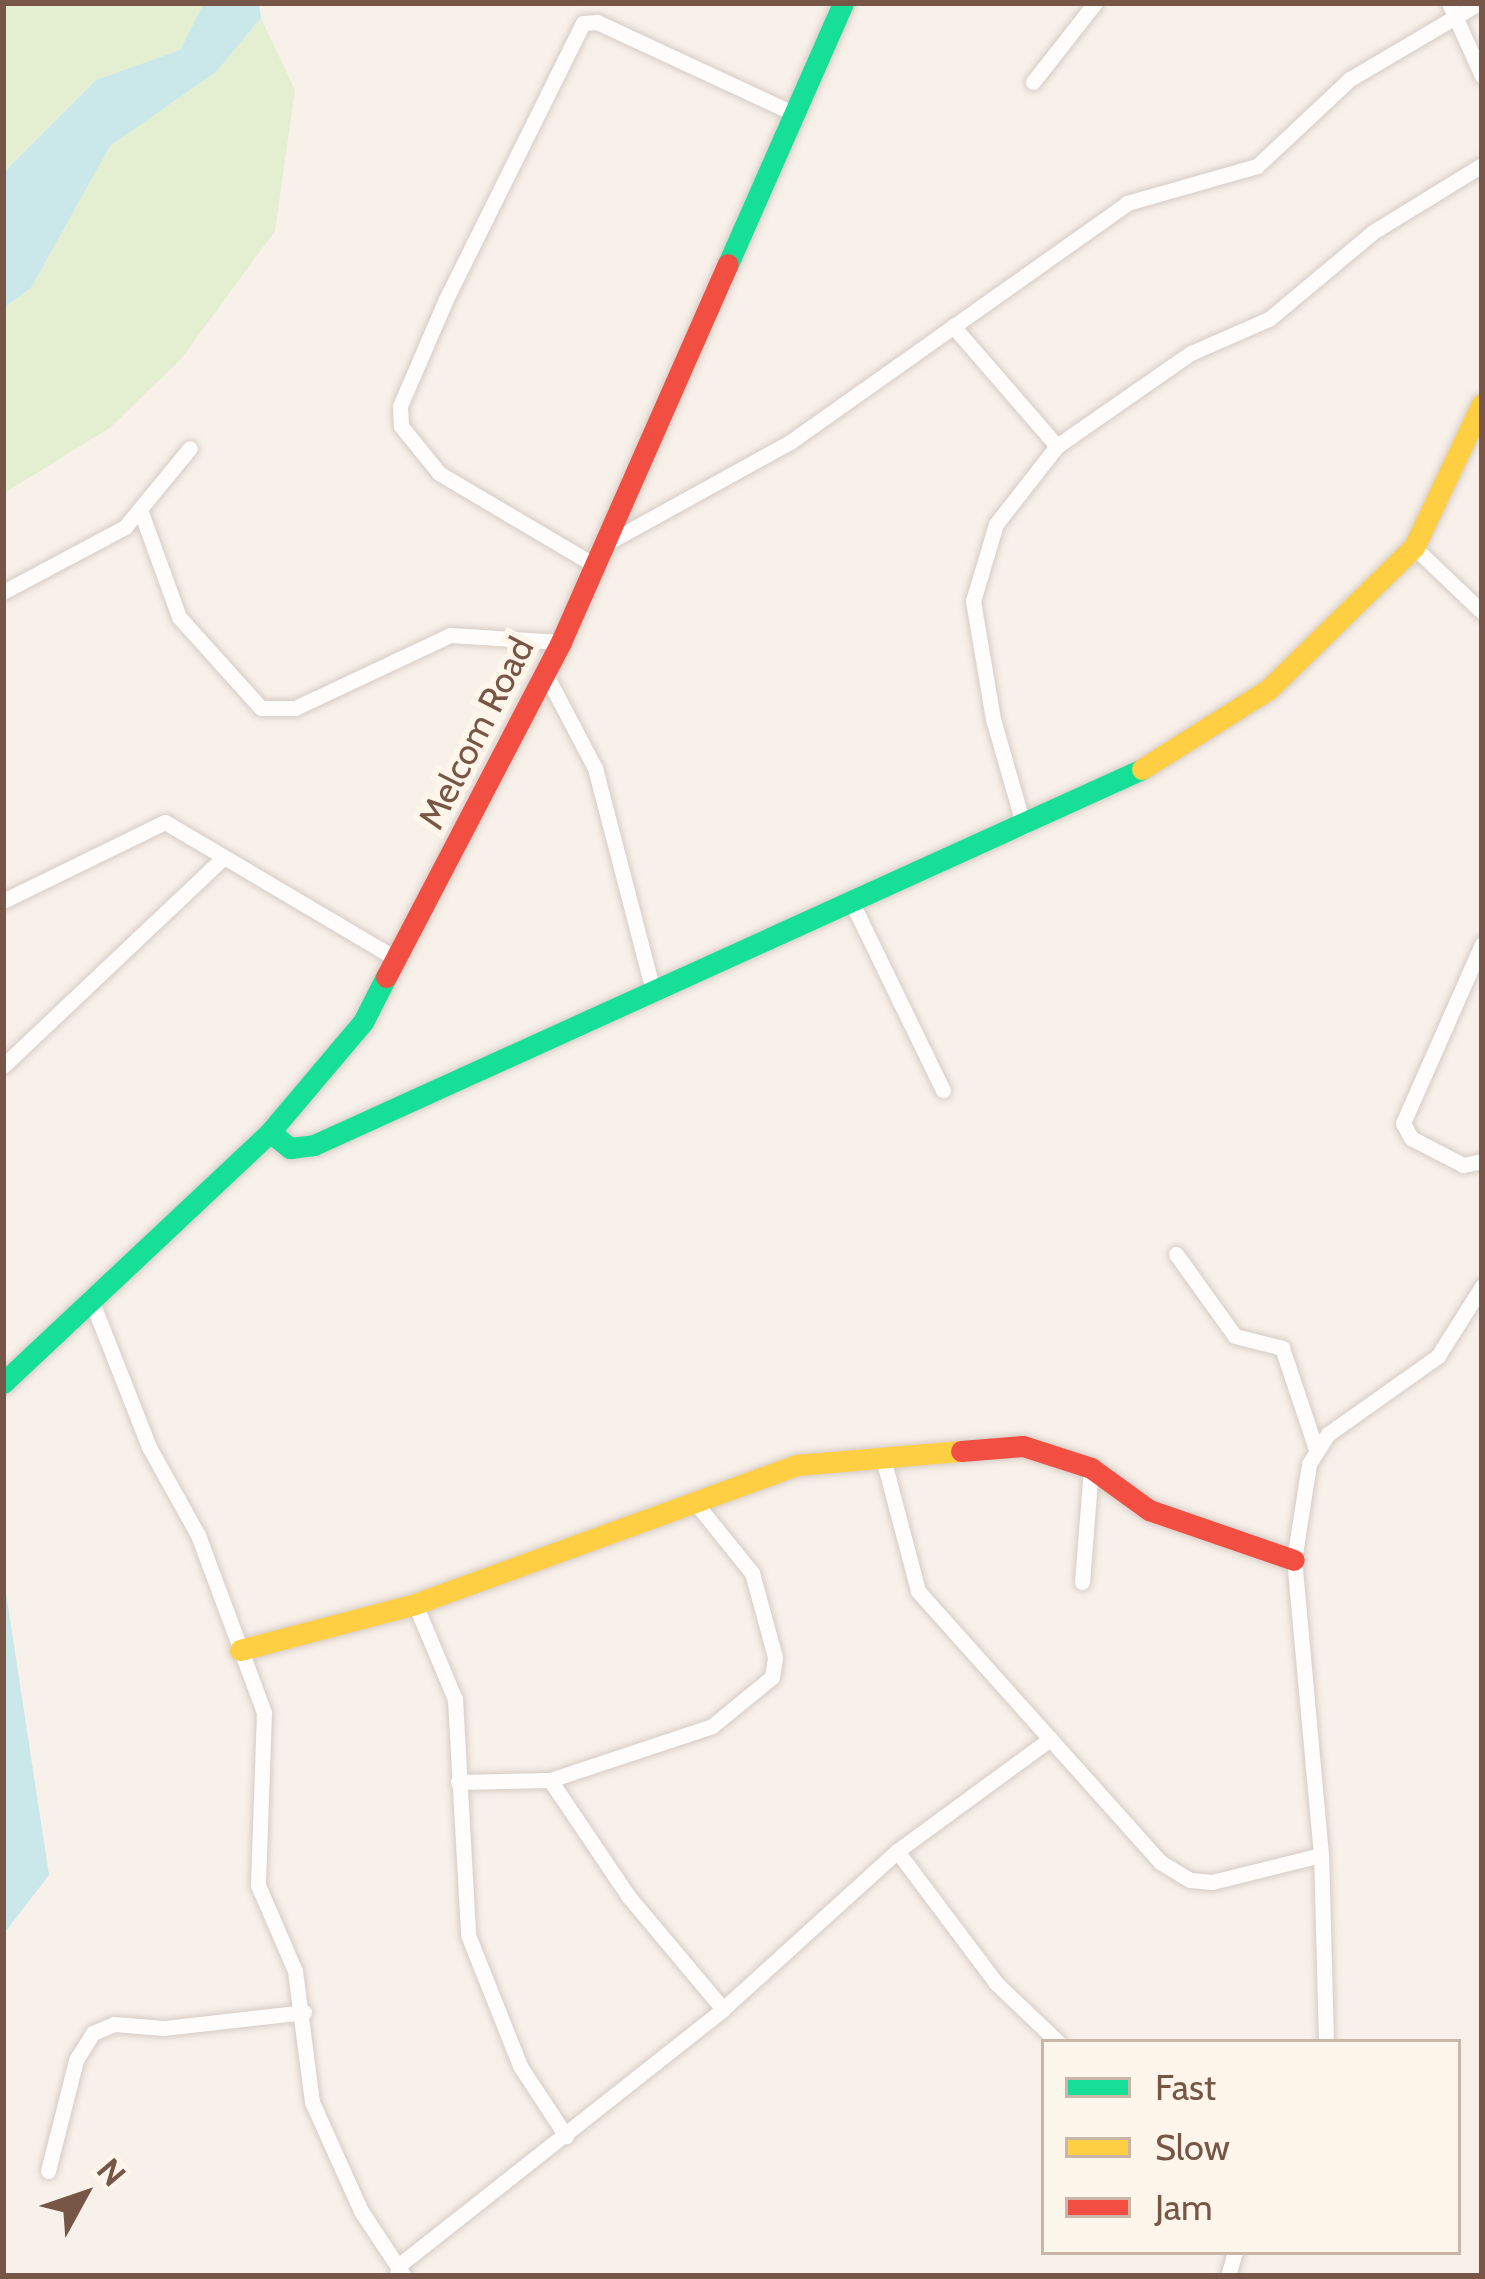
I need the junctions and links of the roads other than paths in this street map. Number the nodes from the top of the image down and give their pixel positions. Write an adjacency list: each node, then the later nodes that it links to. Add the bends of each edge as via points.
1 (843, 3): 7 (street, Melcom Road)
2 (1095, 3): 6 (street)
3 (1479, 3): 4 (street)
4 (1452, 9): 5 (street); 9 (street, via 1350,79 1257,166 1126,202)
5 (1482, 76)
6 (1033, 82)
7 (796, 114): 14 (street, Melcom Road); 16 (street, via 583,22 446,299 400,406 400,426 439,473)
8 (1482, 165): 11 (street, via 1373,232 1269,319 1191,353)
9 (952, 326): 11 (street); 14 (street, via 790,442)
10 (1482, 404): 15 (street)
11 (1057, 446): 21 (street, via 986,541 973,601 993,719)
12 (190, 448): 13 (street)
13 (141, 512): 17 (street, via 111,538); 19 (street, via 179,617 261,708 295,708 450,635)
14 (607, 543): 16 (street, Melcom Road)
15 (1414, 547): 18 (street); 21 (street, via 1312,651 1224,724)
16 (596, 566): 19 (street, Melcom Road)
17 (3, 592)
18 (1482, 612)
19 (561, 642): 20 (street, Melcom Road)
20 (544, 671): 26 (street, Melcom Road); 27 (street, via 595,768)
21 (1024, 827): 24 (street)
22 (224, 857): 23 (street, via 159,823); 26 (street); 28 (street)
23 (3, 901)
24 (853, 905): 27 (street); 29 (street)
25 (1482, 944): 31 (street, via 1403,1123 1411,1138 1463,1165)
26 (398, 960): 30 (street, Melcom Road, via 363,1022)
27 (653, 991): 30 (street, via 314,1145 290,1148)
28 (3, 1066)
29 (943, 1090)
30 (271, 1132): 34 (street, Melcom Road)
31 (1482, 1162)
32 (1176, 1254): 36 (street, via 1235,1336 1282,1348)
33 (1482, 1286): 36 (street, via 1438,1356)
34 (90, 1297): 35 (street, Melcom Road); 43 (street, via 149,1447 199,1534)
35 (3, 1382)
36 (1316, 1449): 40 (street)
37 (884, 1462): 38 (street, via 1023,1446); 39 (street, via 797,1465); 44 (street, via 918,1591)
38 (1091, 1468): 40 (street, via 1149,1510); 41 (street)
39 (695, 1502): 42 (street); 45 (street, via 752,1573 775,1657 772,1677 712,1726)
40 (1294, 1560): 48 (street)
41 (1082, 1582)
42 (415, 1604): 43 (street); 46 (street, via 455,1699)
43 (241, 1650): 50 (street, via 264,1712 258,1885)
44 (1050, 1739): 47 (street); 48 (street, via 1174,1874 1241,1879)
45 (550, 1780): 46 (street); 49 (street, via 629,1898)
46 (458, 1781): 53 (street, via 468,1935 520,2066)
47 (897, 1850): 49 (street); 51 (street, via 996,1983)
48 (1322, 1855): 52 (street)
49 (723, 2009): 53 (street)
50 (304, 2012): 54 (street, via 164,2028 113,2024 93,2033 76,2060); 55 (street, via 312,2102 361,2212)
51 (1055, 2039)
52 (1326, 2039)
53 (566, 2136): 55 (street)
54 (48, 2171)
55 (400, 2273)

